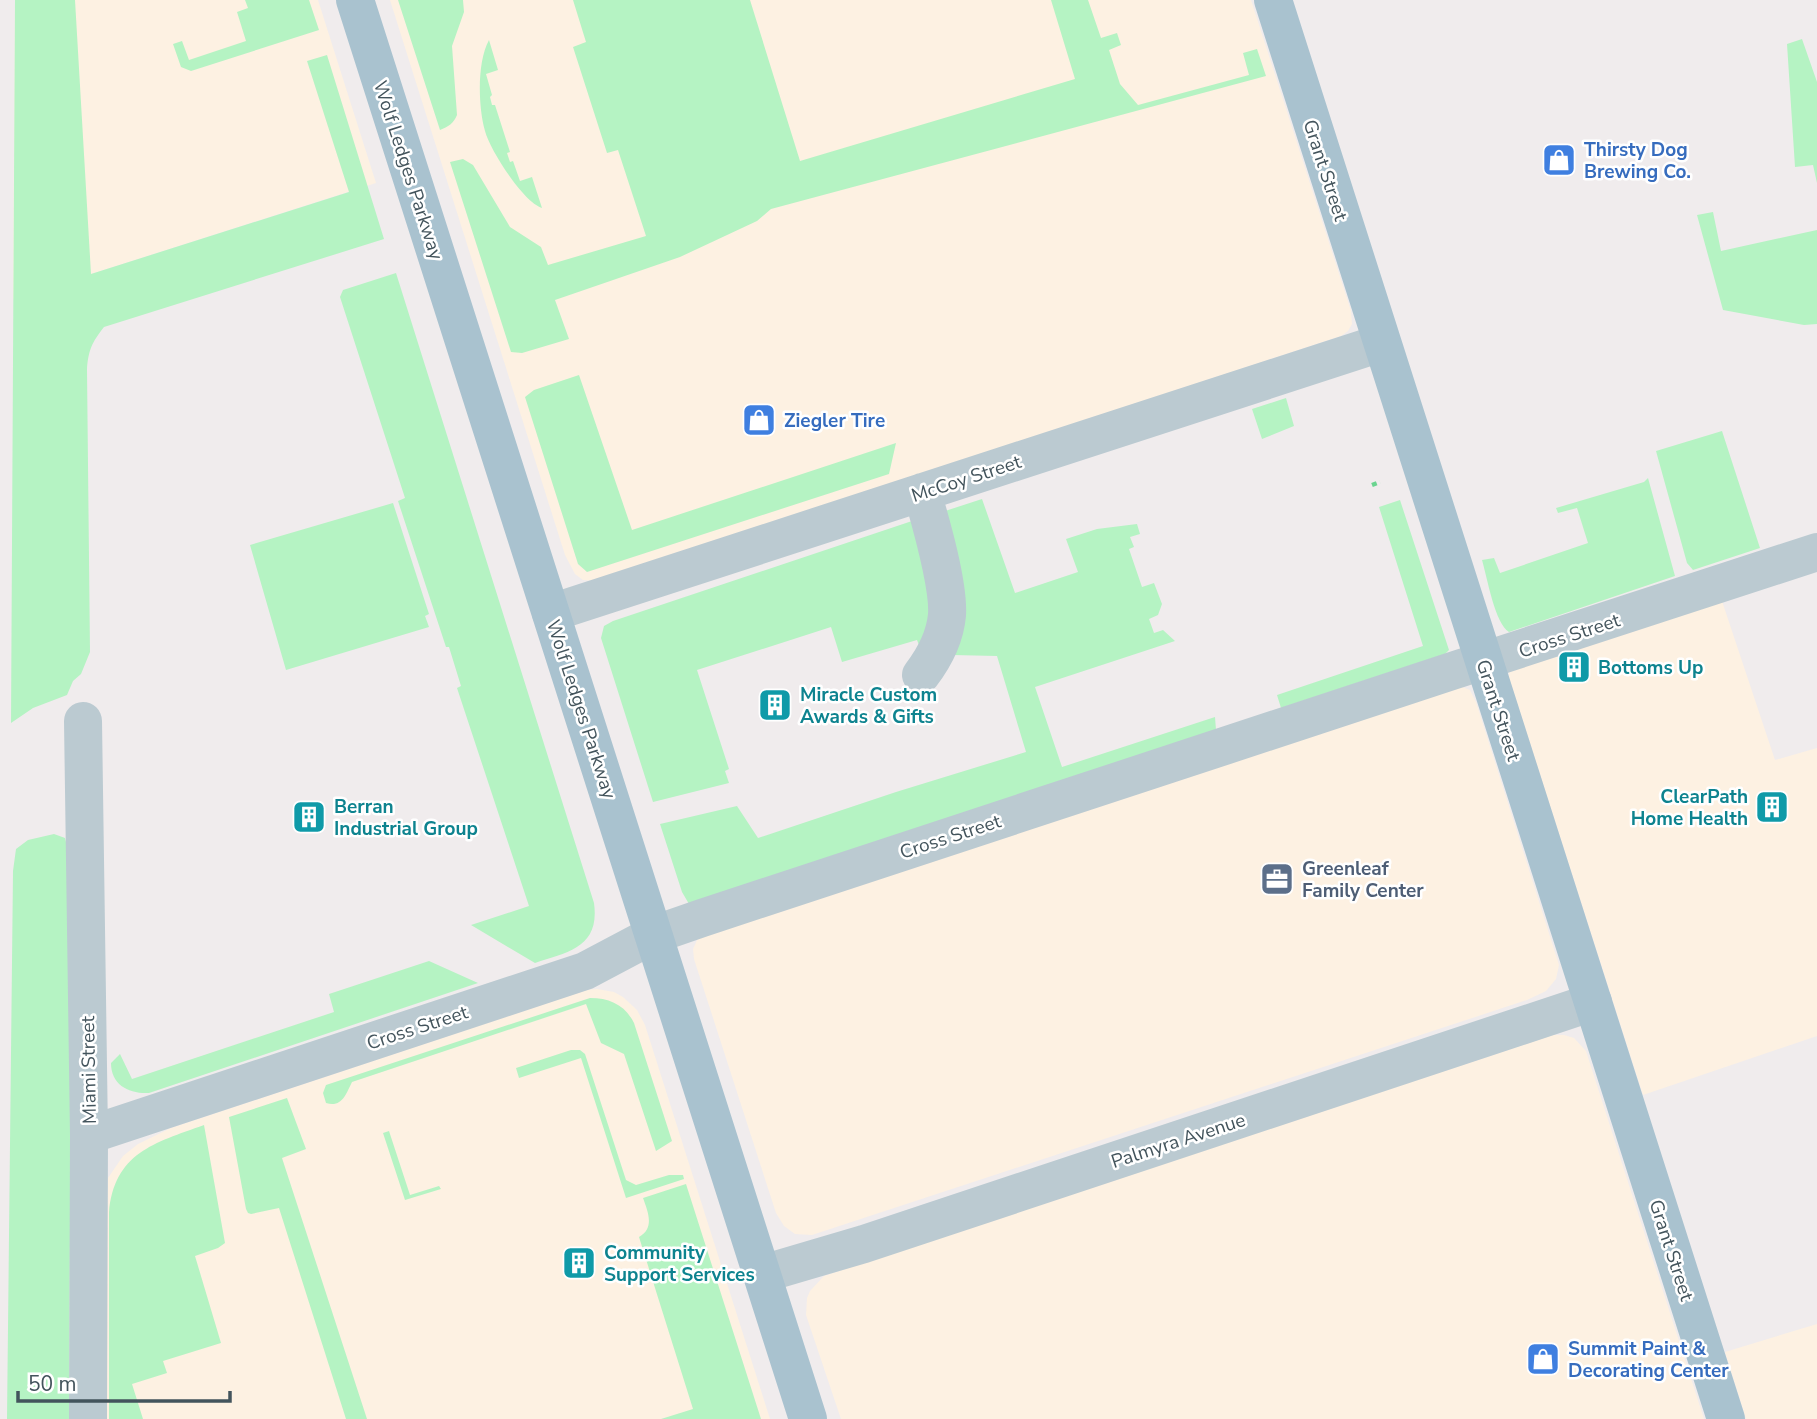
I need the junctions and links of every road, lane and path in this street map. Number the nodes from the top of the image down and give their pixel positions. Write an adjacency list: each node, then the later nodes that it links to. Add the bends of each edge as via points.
1 (355, 0): 8 (main road, Wolf Ledges Parkway)
2 (1273, 0): 3 (main road, Grant Street)
3 (1381, 343): 6 (street, McCoy Street); 9 (main road, Grant Street)
4 (1380, 482): 5 (path)
5 (1372, 485)
6 (922, 492): 8 (street, McCoy Street); 10 (street, via 942,572 947,615 939,646)
7 (1817, 552): 9 (street, Cross Street)
8 (551, 613): 12 (main road, Wolf Ledges Parkway)
9 (1483, 663): 12 (street, Cross Street); 13 (main road, Grant Street)
10 (921, 675)
11 (83, 721): 14 (street, Miami Street)
12 (653, 935): 14 (street, Cross Street, via 585,971); 15 (main road, Wolf Ledges Parkway)
13 (1593, 1002): 15 (street, Palmyra Avenue); 18 (main road, Grant Street)
14 (89, 1135): 16 (street, Miami Street)
15 (762, 1274): 17 (main road, Wolf Ledges Parkway)
16 (88, 1419)
17 (808, 1419)
18 (1727, 1419)

